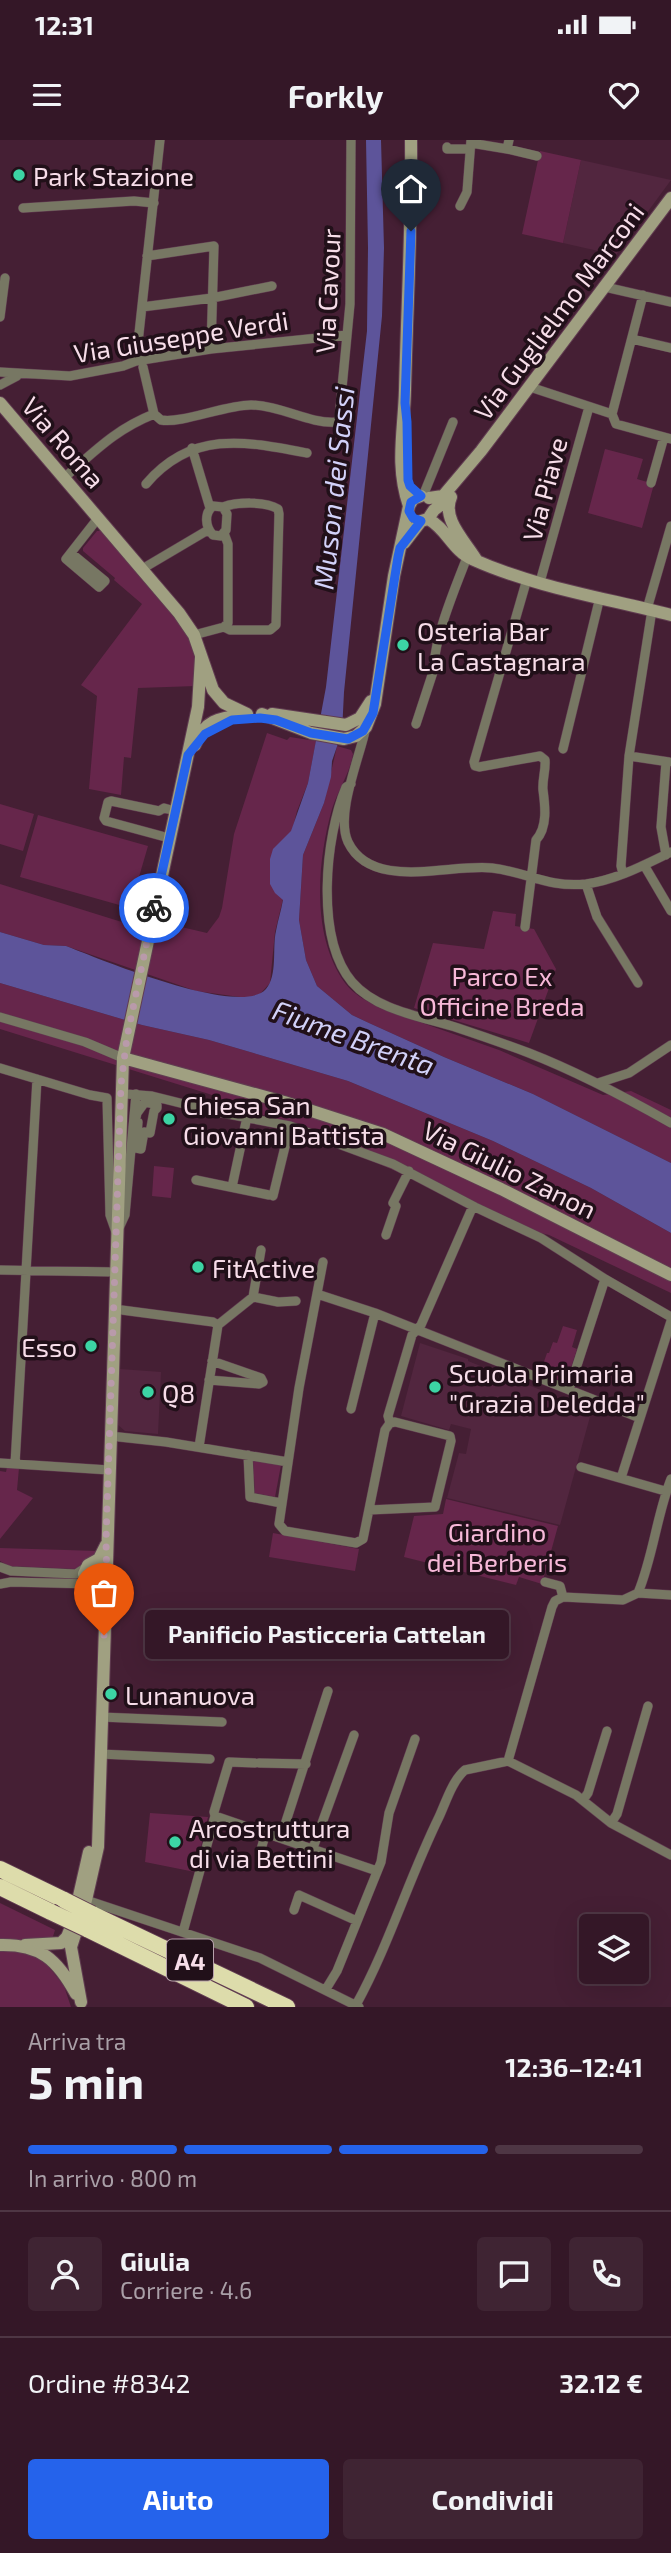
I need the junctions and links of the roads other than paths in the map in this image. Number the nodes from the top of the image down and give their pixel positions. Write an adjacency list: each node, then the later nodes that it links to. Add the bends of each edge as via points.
1 (160, 140): 9 (street)
2 (351, 140): 21 (street, Via Cavour, via 351,281)
3 (411, 140): 31 (main road)
4 (471, 144): 5 (street); 6 (street); 10 (street, via 467,192)
5 (508, 144): 7 (street)
6 (447, 147)
7 (537, 156)
8 (671, 198): 15 (main road, Via Guglielmo Marconi)
9 (154, 202): 11 (street); 12 (street)
10 (460, 206)
11 (23, 208)
12 (148, 256): 17 (street, via 214,247); 19 (street)
13 (5, 278): 20 (street)
14 (272, 286): 17 (street)
15 (605, 286): 16 (street); 29 (main road, Via Guglielmo Marconi)
16 (643, 295): 18 (street); 22 (street)
17 (212, 298): 19 (street); 24 (street)
18 (671, 302)
19 (142, 306): 25 (street)
20 (0, 317)
21 (346, 335): 24 (street, Via Giuseppe Verdi); 33 (street, Via Cavour, via 336,422 249,405 167,421)
22 (632, 339): 23 (street); 34 (street)
23 (671, 348)
24 (211, 349): 25 (street, Via Giuseppe Verdi)
25 (139, 363): 27 (street, Via Giuseppe Verdi, via 70,376); 33 (street)
26 (0, 372): 27 (street, Via Giuseppe Verdi)
27 (22, 375): 28 (street, Via Giuseppe Verdi)
28 (0, 385)
29 (530, 387): 32 (street); 38 (main road, Via Guglielmo Marconi)
30 (0, 403): 40 (main road, Via Roma)
31 (405, 403): 44 (main road, via 408,480); 47 (main road, via 401,455)
32 (589, 407): 34 (street); 57 (street, Via Piave)
33 (154, 414): 40 (street, via 112,435)
34 (612, 414): 36 (street, via 616,424)
35 (453, 422): 44 (street)
36 (667, 438): 41 (street)
37 (192, 448): 39 (street, via 243,443); 42 (street); 45 (street)
38 (481, 451): 43 (main road, Via Guglielmo Marconi); 44 (main road, Via Guglielmo Marconi, via 443,496)
39 (307, 453)
40 (65, 477): 48 (main road, Via Roma)
41 (651, 483)
42 (146, 484)
43 (452, 495): 44 (main road, Via Guglielmo Marconi); 52 (main road, via 447,510)
44 (427, 507): 47 (main road, via 413,499); 47 (main road, via 413,518); 52 (main road); 53 (main road); 55 (main road, via 457,548)
45 (210, 508): 46 (street); 50 (street)
46 (223, 508): 51 (street, via 228,524); 61 (street, via 272,505 279,514 276,625 270,630)
47 (409, 509): 53 (main road)
48 (97, 514): 54 (street); 56 (main road, Via Roma)
49 (671, 526): 59 (street)
50 (208, 530): 51 (street, via 217,536); 56 (street)
51 (225, 533): 61 (street)
52 (462, 538): 55 (main road)
53 (400, 548): 64 (main road)
54 (71, 553)
55 (471, 556): 57 (main road); 71 (street, via 449,609)
56 (142, 569): 62 (main road, Via Roma)
57 (534, 581): 58 (main road); 84 (street, Via Piave, via 474,762 479,767 540,756 545,760 542,833 536,840)
58 (600, 597): 59 (main road); 74 (street)
59 (650, 610): 60 (main road); 76 (street)
60 (671, 615)
61 (225, 627): 62 (street)
62 (194, 635): 63 (main road, Via Roma)
63 (201, 657): 65 (main road, Via Roma); 66 (main road)
64 (375, 695): 72 (main road, via 360,718 346,725); 73 (main road, via 373,713)
65 (221, 700): 66 (main road, via 207,694); 67 (main road); 69 (main road, via 224,712)
66 (199, 704): 69 (main road, via 201,715); 75 (main road)
67 (247, 714): 68 (main road); 69 (main road)
68 (262, 714): 70 (main road); 72 (main road, via 284,715)
69 (216, 719): 75 (main road, via 201,731)
70 (276, 720): 72 (main road); 75 (main road, via 232,720 212,729)
71 (416, 724)
72 (312, 727): 73 (main road)
73 (355, 742): 78 (street)
74 (563, 749)
75 (191, 750): 79 (main road)
76 (629, 756): 77 (street); 83 (street)
77 (668, 762): 81 (street, via 661,827)
78 (351, 784): 84 (street, via 345,829 355,853 367,862 406,872 480,867); 94 (street, via 339,803 326,888 332,932 352,981 393,1008 477,1034)
79 (175, 811): 80 (main road); 80 (street, via 111,801 104,818)
80 (169, 838): 91 (main road)
81 (668, 853): 82 (street)
82 (644, 865): 83 (street); 86 (street)
83 (624, 874): 85 (street)
84 (531, 877): 85 (street, via 550,884); 87 (street)
85 (586, 884): 88 (street, via 597,917)
86 (671, 911)
87 (524, 927)
88 (638, 983)
89 (0, 1017): 91 (street)
90 (671, 1045): 94 (street, via 629,1073)
91 (124, 1054): 107 (main road); 114 (main road, Via Giulio Zanon, via 383,1135)
92 (0, 1068): 93 (street, Via Giulio Zanon)
93 (37, 1079): 96 (street, Via Giulio Zanon, via 90,1095); 112 (street)
94 (598, 1083): 100 (street)
95 (136, 1094): 96 (street, Via Giulio Zanon); 97 (street, Via Giulio Zanon); 98 (street)
96 (116, 1095): 107 (street, via 110,1214)
97 (152, 1096): 98 (street); 99 (street, Via Giulio Zanon)
98 (136, 1110): 107 (street, via 125,1214)
99 (247, 1117): 101 (street, Via Giulio Zanon); 105 (street)
100 (671, 1123)
101 (290, 1126): 103 (street, Via Giulio Zanon); 105 (street, via 271,1195)
102 (141, 1149): 102 (street, via 157,1105 145,1102 135,1122 136,1148)
103 (409, 1171): 106 (street, Via Giulio Zanon); 108 (street, Via Giulio Zanon, via 393,1203 396,1206)
104 (196, 1180): 105 (street)
105 (232, 1187)
106 (473, 1206): 115 (street, Via Giulio Zanon, via 541,1238); 123 (street)
107 (116, 1233): 113 (main road)
108 (386, 1235)
109 (261, 1250): 117 (street)
110 (323, 1262): 116 (street)
111 (0, 1270): 112 (street)
112 (27, 1270): 113 (street); 135 (street)
113 (115, 1272): 119 (main road)
114 (671, 1275)
115 (606, 1279): 121 (street, Via Giulio Zanon); 126 (street)
116 (317, 1294): 120 (street); 134 (street)
117 (253, 1297): 118 (street, via 278,1303); 122 (street)
118 (296, 1301)
119 (114, 1309): 122 (street); 130 (main road)
120 (375, 1313): 123 (street); 127 (street)
121 (671, 1319): 128 (street)
122 (218, 1325): 124 (street)
123 (416, 1330): 126 (street); 129 (street, via 388,1416)
124 (212, 1361): 125 (street); 125 (street, via 263,1382)
125 (209, 1380): 131 (street)
126 (569, 1390): 128 (street)
127 (351, 1409)
128 (640, 1419): 138 (street)
129 (390, 1423): 143 (street); 143 (street, via 452,1438 435,1507)
130 (110, 1436): 131 (street); 137 (main road)
131 (199, 1447): 132 (street)
132 (248, 1455): 134 (street); 141 (street, via 250,1497)
133 (0, 1462): 135 (street)
134 (288, 1462): 141 (street)
135 (15, 1464): 137 (street)
136 (581, 1467): 138 (street)
137 (109, 1469): 144 (main road)
138 (621, 1478): 140 (street)
139 (671, 1479): 140 (street)
140 (665, 1491): 142 (street)
141 (281, 1503): 143 (street, via 279,1524 285,1531 356,1543 363,1539)
142 (667, 1507): 151 (street)
143 (369, 1510)
144 (106, 1543): 145 (main road, via 101,1556); 147 (main road)
145 (90, 1565): 146 (street, via 76,1574); 147 (main road, via 101,1564); 150 (main road, via 86,1579)
146 (0, 1568): 149 (street)
147 (106, 1573): 150 (main road, via 101,1582); 154 (main road)
148 (545, 1582): 153 (street, via 560,1586)
149 (0, 1584): 150 (street)
150 (93, 1584): 154 (main road)
151 (638, 1593): 152 (street); 153 (street, via 623,1600)
152 (671, 1595)
153 (564, 1597): 164 (street, via 552,1607)
154 (105, 1600): 157 (main road)
155 (328, 1691): 165 (street)
156 (648, 1706): 169 (street)
157 (101, 1717): 158 (street); 162 (main road)
158 (222, 1722)
159 (607, 1731): 166 (street)
160 (354, 1735): 173 (street)
161 (415, 1739): 177 (street, via 389,1813)
162 (100, 1754): 163 (street); 167 (main road)
163 (210, 1759)
164 (508, 1761): 166 (street); 187 (street, via 461,1772)
165 (306, 1764): 168 (street, via 229,1762); 171 (street)
166 (583, 1800): 169 (street)
167 (98, 1806): 180 (main road, via 98,1847); 184 (main road, via 66,1937 58,1944)
168 (215, 1816): 170 (street); 182 (street)
169 (611, 1823): 175 (street)
170 (266, 1832): 171 (street); 174 (street)
171 (281, 1837): 173 (street)
172 (671, 1841): 175 (street)
173 (313, 1848): 177 (street)
174 (260, 1853)
175 (669, 1855)
176 (0, 1868): 180 (highway, A4, bridge)
177 (377, 1871): 181 (street)
178 (0, 1887): 180 (highway, A4, bridge, via 51,1912)
179 (294, 1910): 181 (street, via 299,1895)
180 (88, 1914): 182 (street); 186 (main road, via 71,1947); 188 (highway, A4); 189 (highway, A4)
181 (357, 1921): 185 (street)
182 (183, 1931): 185 (street, via 260,1958)
183 (0, 1945): 184 (main road)
184 (25, 1945): 186 (main road, via 60,1968)
185 (326, 1989): 187 (street)
186 (81, 2005)
187 (357, 2006)
188 (246, 2007)
189 (287, 2007)

